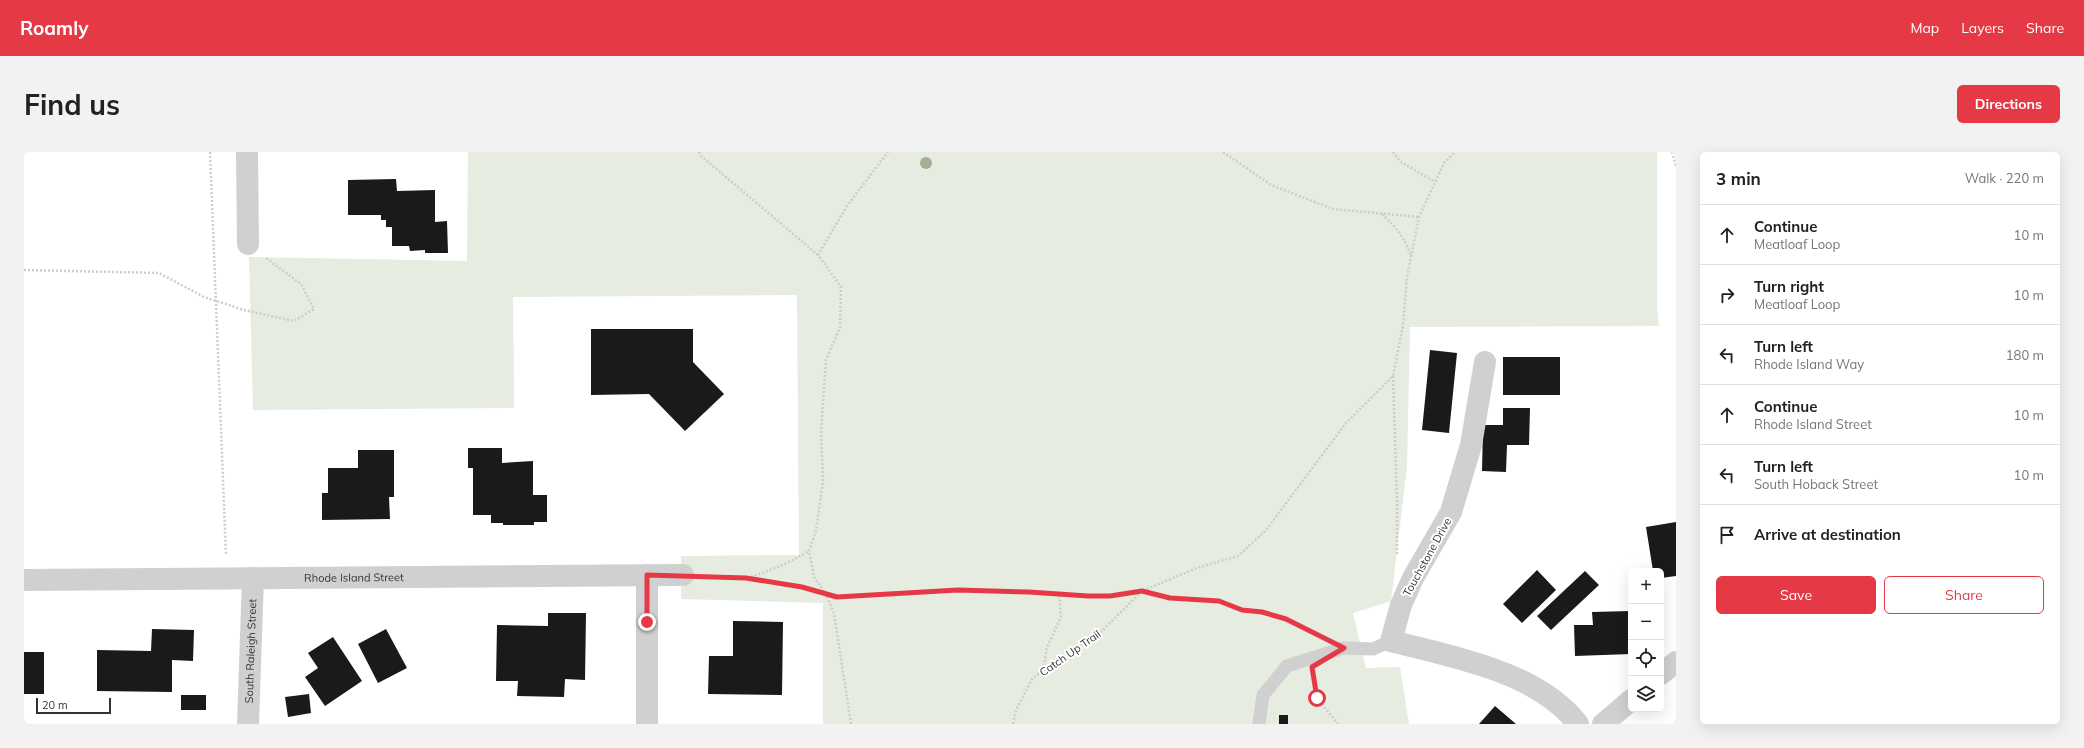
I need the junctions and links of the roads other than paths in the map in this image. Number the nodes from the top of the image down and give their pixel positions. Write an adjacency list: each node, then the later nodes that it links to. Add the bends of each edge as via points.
1 (247, 152): 2 (street)
2 (248, 244)
3 (1485, 362): 8 (street, Touchstone Drive, via 1471,444 1451,512 1413,578 1401,605)
4 (647, 575): 5 (street, Rhode Island Street); 6 (street, Rhode Island Street); 13 (street)
5 (683, 575)
6 (253, 578): 7 (street, Rhode Island Street); 12 (street, South Raleigh Street)
7 (24, 580)
8 (1391, 641): 14 (lane, via 1373,649 1344,648 1287,666 1263,695); 15 (street, via 1496,669 1540,692 1568,711)
9 (1676, 662): 10 (street)
10 (1664, 672)
11 (1628, 703): 16 (street)
12 (248, 724)
13 (647, 724)
14 (1259, 724)
15 (1578, 724)
16 (1603, 724)

